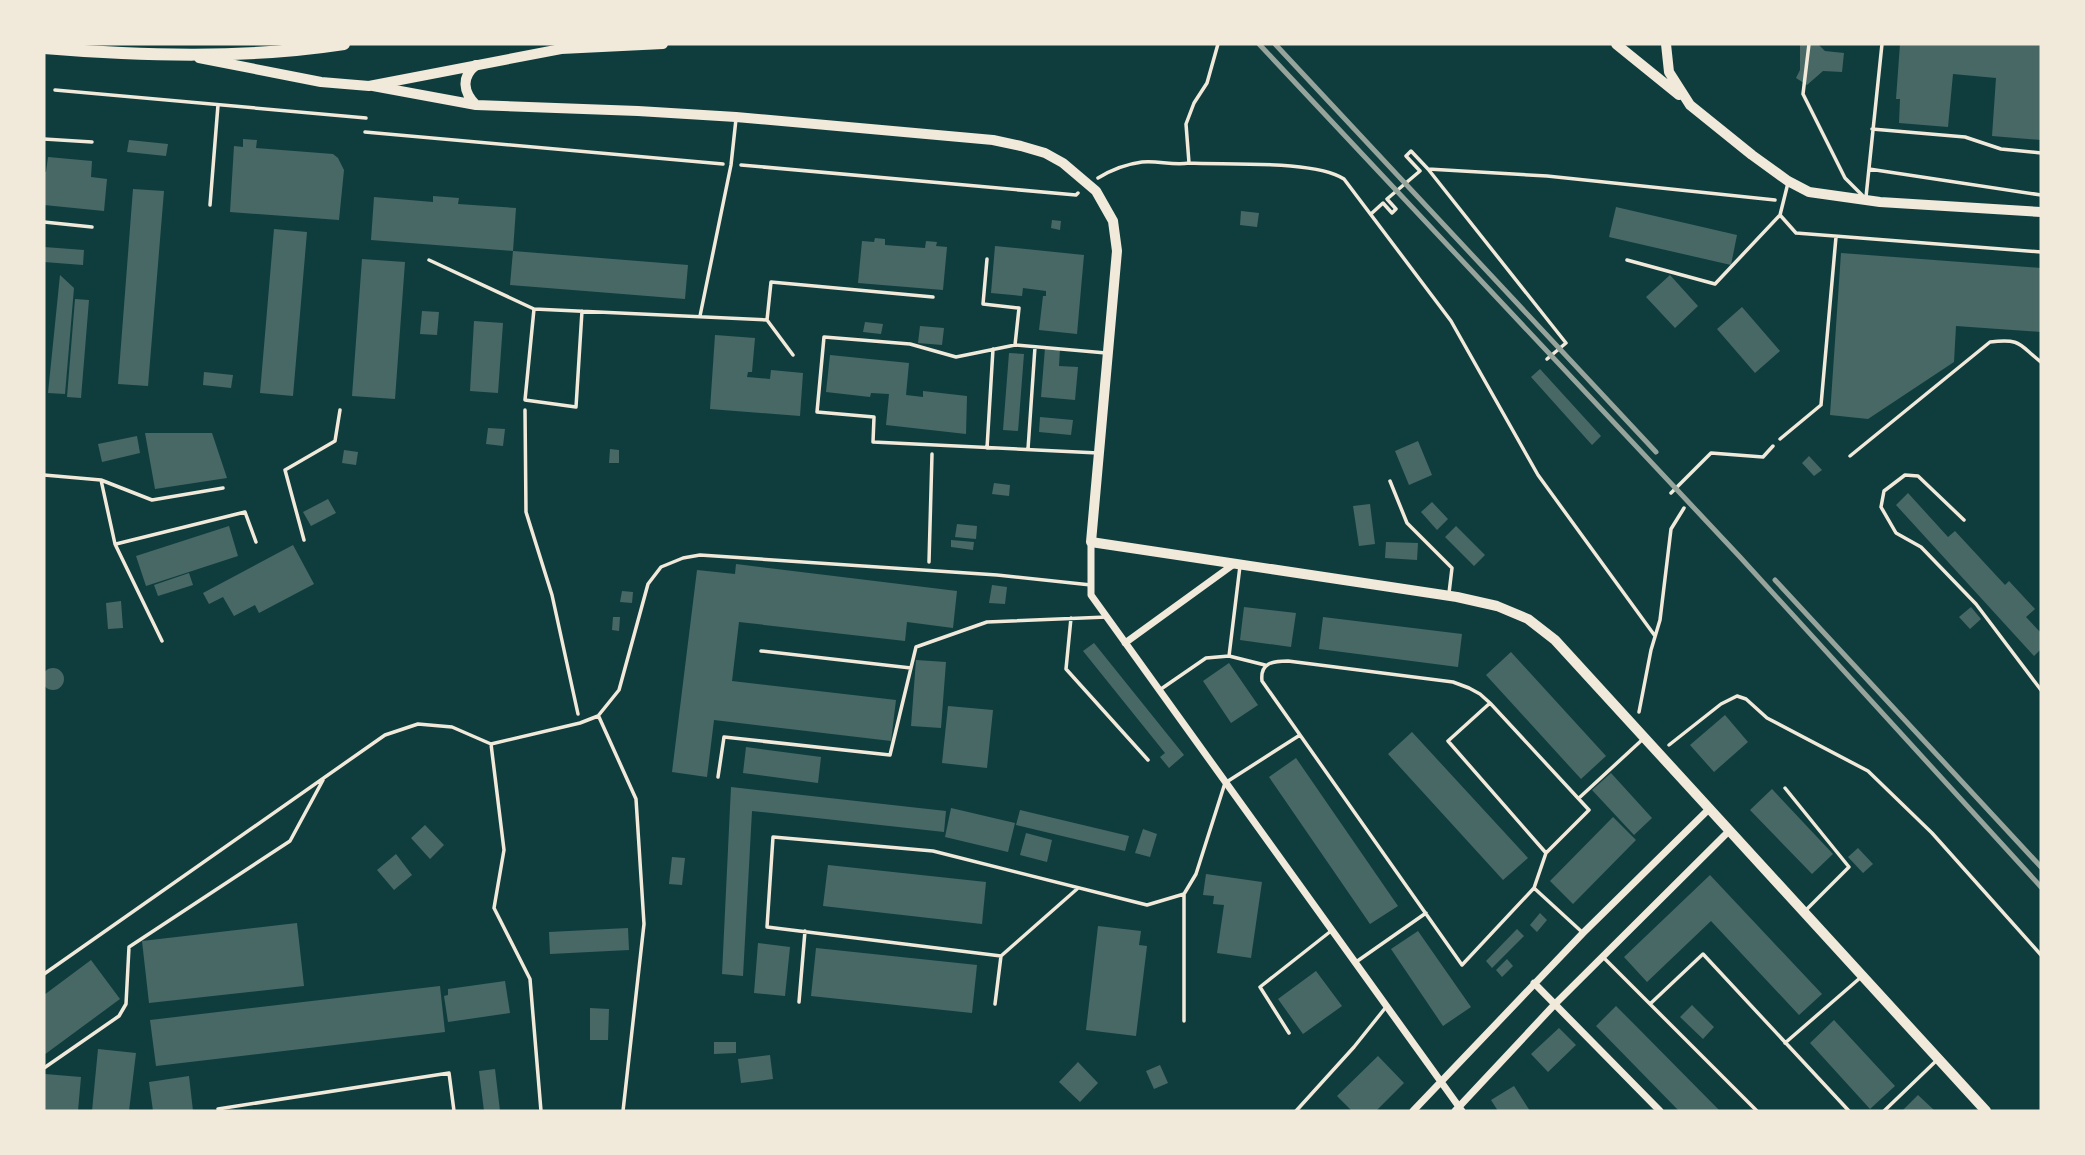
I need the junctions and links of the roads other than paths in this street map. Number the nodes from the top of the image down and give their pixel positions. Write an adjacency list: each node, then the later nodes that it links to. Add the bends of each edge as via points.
1 (344, 44): 9 (main road)
2 (663, 44): 10 (main road, via 561,49)
3 (1616, 44): 15 (main road)
4 (1667, 44): 15 (main road, via 1669,72)
5 (1808, 44): 25 (lane, via 1803,94 1845,178)
6 (1882, 44): 18 (lane)
7 (44, 48): 8 (main road)
8 (146, 48): 9 (main road)
9 (181, 55): 11 (main road, via 321,82)
10 (478, 64): 11 (main road); 14 (street, via 465,81 466,95)
11 (369, 86): 14 (street)
12 (55, 90): 13 (lane)
13 (218, 105): 17 (lane); 26 (lane)
14 (476, 105): 16 (street)
15 (1690, 105): 23 (main road)
16 (736, 117): 39 (lane); 44 (street, via 1012,144 1063,163 1102,198 1113,222 1117,251)
17 (366, 118)
18 (1872, 129): 21 (lane, via 1965,138 2001,149); 22 (lane)
19 (44, 139): 20 (lane)
20 (92, 142)
21 (2041, 153)
22 (1869, 169): 24 (lane); 25 (lane)
23 (1788, 181): 25 (main road, via 1809,192); 28 (lane)
24 (2041, 195)
25 (1866, 199): 27 (main road)
26 (210, 205)
27 (2041, 212)
28 (1780, 215): 31 (lane, via 1796,233); 35 (lane, via 1715,284)
29 (44, 222): 30 (lane)
30 (92, 227)
31 (1836, 237): 32 (lane); 48 (lane, via 1821,405)
32 (2041, 253)
33 (987, 259): 41 (lane, via 983,304 1019,309)
34 (429, 260): 37 (lane)
35 (1627, 260)
36 (933, 296): 40 (lane, via 772,282)
37 (534, 309): 38 (lane); 38 (lane, via 525,400 576,407)
38 (582, 311): 39 (lane)
39 (700, 316): 40 (lane)
40 (767, 320): 45 (lane)
41 (1016, 345): 42 (lane); 43 (lane)
42 (1035, 347): 44 (lane); 50 (lane)
43 (993, 349): 49 (lane); 49 (lane, via 956,357 910,344 824,337 817,412 874,417 873,442)
44 (1109, 353): 51 (street)
45 (793, 355)
46 (2041, 362): 52 (lane, via 2010,340 1990,342)
47 (340, 410): 58 (lane, via 335,441 285,470)
48 (1780, 439)
49 (987, 447): 50 (lane)
50 (1028, 450): 51 (lane)
51 (1100, 453): 60 (street)
52 (1850, 456)
53 (44, 475): 54 (lane)
54 (101, 480): 56 (lane, via 152,500); 61 (lane)
55 (1391, 481): 64 (lane, via 1407,523 1452,568)
56 (223, 488)
57 (1964, 520): 74 (lane, via 1918,476 1905,475 1884,491 1881,507 1896,533 1922,547 1976,604)
58 (304, 540)
59 (256, 542): 61 (lane, via 246,512)
60 (1091, 542): 62 (street); 63 (street)
61 (115, 544): 67 (lane)
62 (1237, 564): 64 (street); 68 (street); 70 (lane)
63 (1091, 585): 65 (street, via 1091,595); 76 (lane, via 929,570 701,555 683,558 661,567 648,584 619,690)
64 (1449, 595): 78 (street, via 1528,619 1555,640)
65 (1107, 617): 66 (lane); 68 (street)
66 (1071, 618): 72 (lane, via 987,622 916,647); 80 (lane, via 1066,669)
67 (162, 641)
68 (1125, 643): 73 (street)
69 (761, 651): 72 (lane)
70 (1229, 656): 71 (lane); 73 (lane, via 1206,658)
71 (1265, 665): 75 (lane, via 1288,661 1453,682); 77 (lane, via 1262,681)
72 (911, 668): 81 (lane, via 890,755 724,737)
73 (1159, 690): 83 (street)
74 (2041, 690)
75 (1490, 703): 85 (lane); 88 (lane, via 1448,741)
76 (598, 716): 79 (lane); 118 (lane, via 636,799 644,924)
77 (1300, 735): 83 (lane); 93 (lane)
78 (1644, 737): 85 (lane); 86 (street)
79 (491, 744): 82 (lane, via 452,727 418,724 385,735); 117 (lane, via 503,850 494,908 530,979)
80 (1148, 760)
81 (718, 777)
82 (323, 779): 100 (lane); 112 (lane, via 290,841 129,947 126,1004 119,1016)
83 (1225, 783): 91 (lane, via 1196,874); 94 (street)
84 (1785, 788): 92 (lane, via 1849,867)
85 (1578, 798): 88 (lane, via 1589,810)
86 (1710, 808): 87 (street); 96 (street)
87 (1730, 830): 92 (street); 98 (street)
88 (1546, 853): 89 (lane)
89 (1534, 888): 93 (lane, via 1462,965); 96 (lane)
90 (1077, 889): 91 (lane, via 1147,905); 95 (lane, via 933,851 773,837 767,927); 97 (lane)
91 (1184, 894): 108 (lane)
92 (1805, 912): 101 (street)
93 (1426, 913): 99 (lane)
94 (1331, 931): 99 (street); 109 (lane, via 1260,987)
95 (805, 932): 97 (lane); 103 (lane)
96 (1583, 933): 102 (street)
97 (1001, 956): 105 (lane)
98 (1603, 957): 104 (lane); 106 (street)
99 (1354, 963): 107 (street)
100 (44, 974)
101 (1862, 975): 110 (lane); 111 (street)
102 (1534, 983): 106 (street); 113 (street)
103 (799, 1002)
104 (1650, 1003): 110 (lane, via 1703,954); 122 (lane)
105 (995, 1004)
106 (1556, 1004): 115 (street); 121 (street)
107 (1386, 1007): 113 (street); 119 (lane)
108 (1184, 1021)
109 (1289, 1033)
110 (1785, 1043): 123 (lane)
111 (1939, 1059): 124 (lane); 125 (street)
112 (44, 1068)
113 (1441, 1083): 115 (street); 120 (street)
114 (218, 1109): 116 (lane, via 449,1073)
115 (1458, 1110)
116 (454, 1111)
117 (541, 1111)
118 (623, 1111)
119 (1296, 1111)
120 (1413, 1111)
121 (1660, 1111)
122 (1757, 1111)
123 (1849, 1111)
124 (1884, 1111)
125 (1986, 1111)

